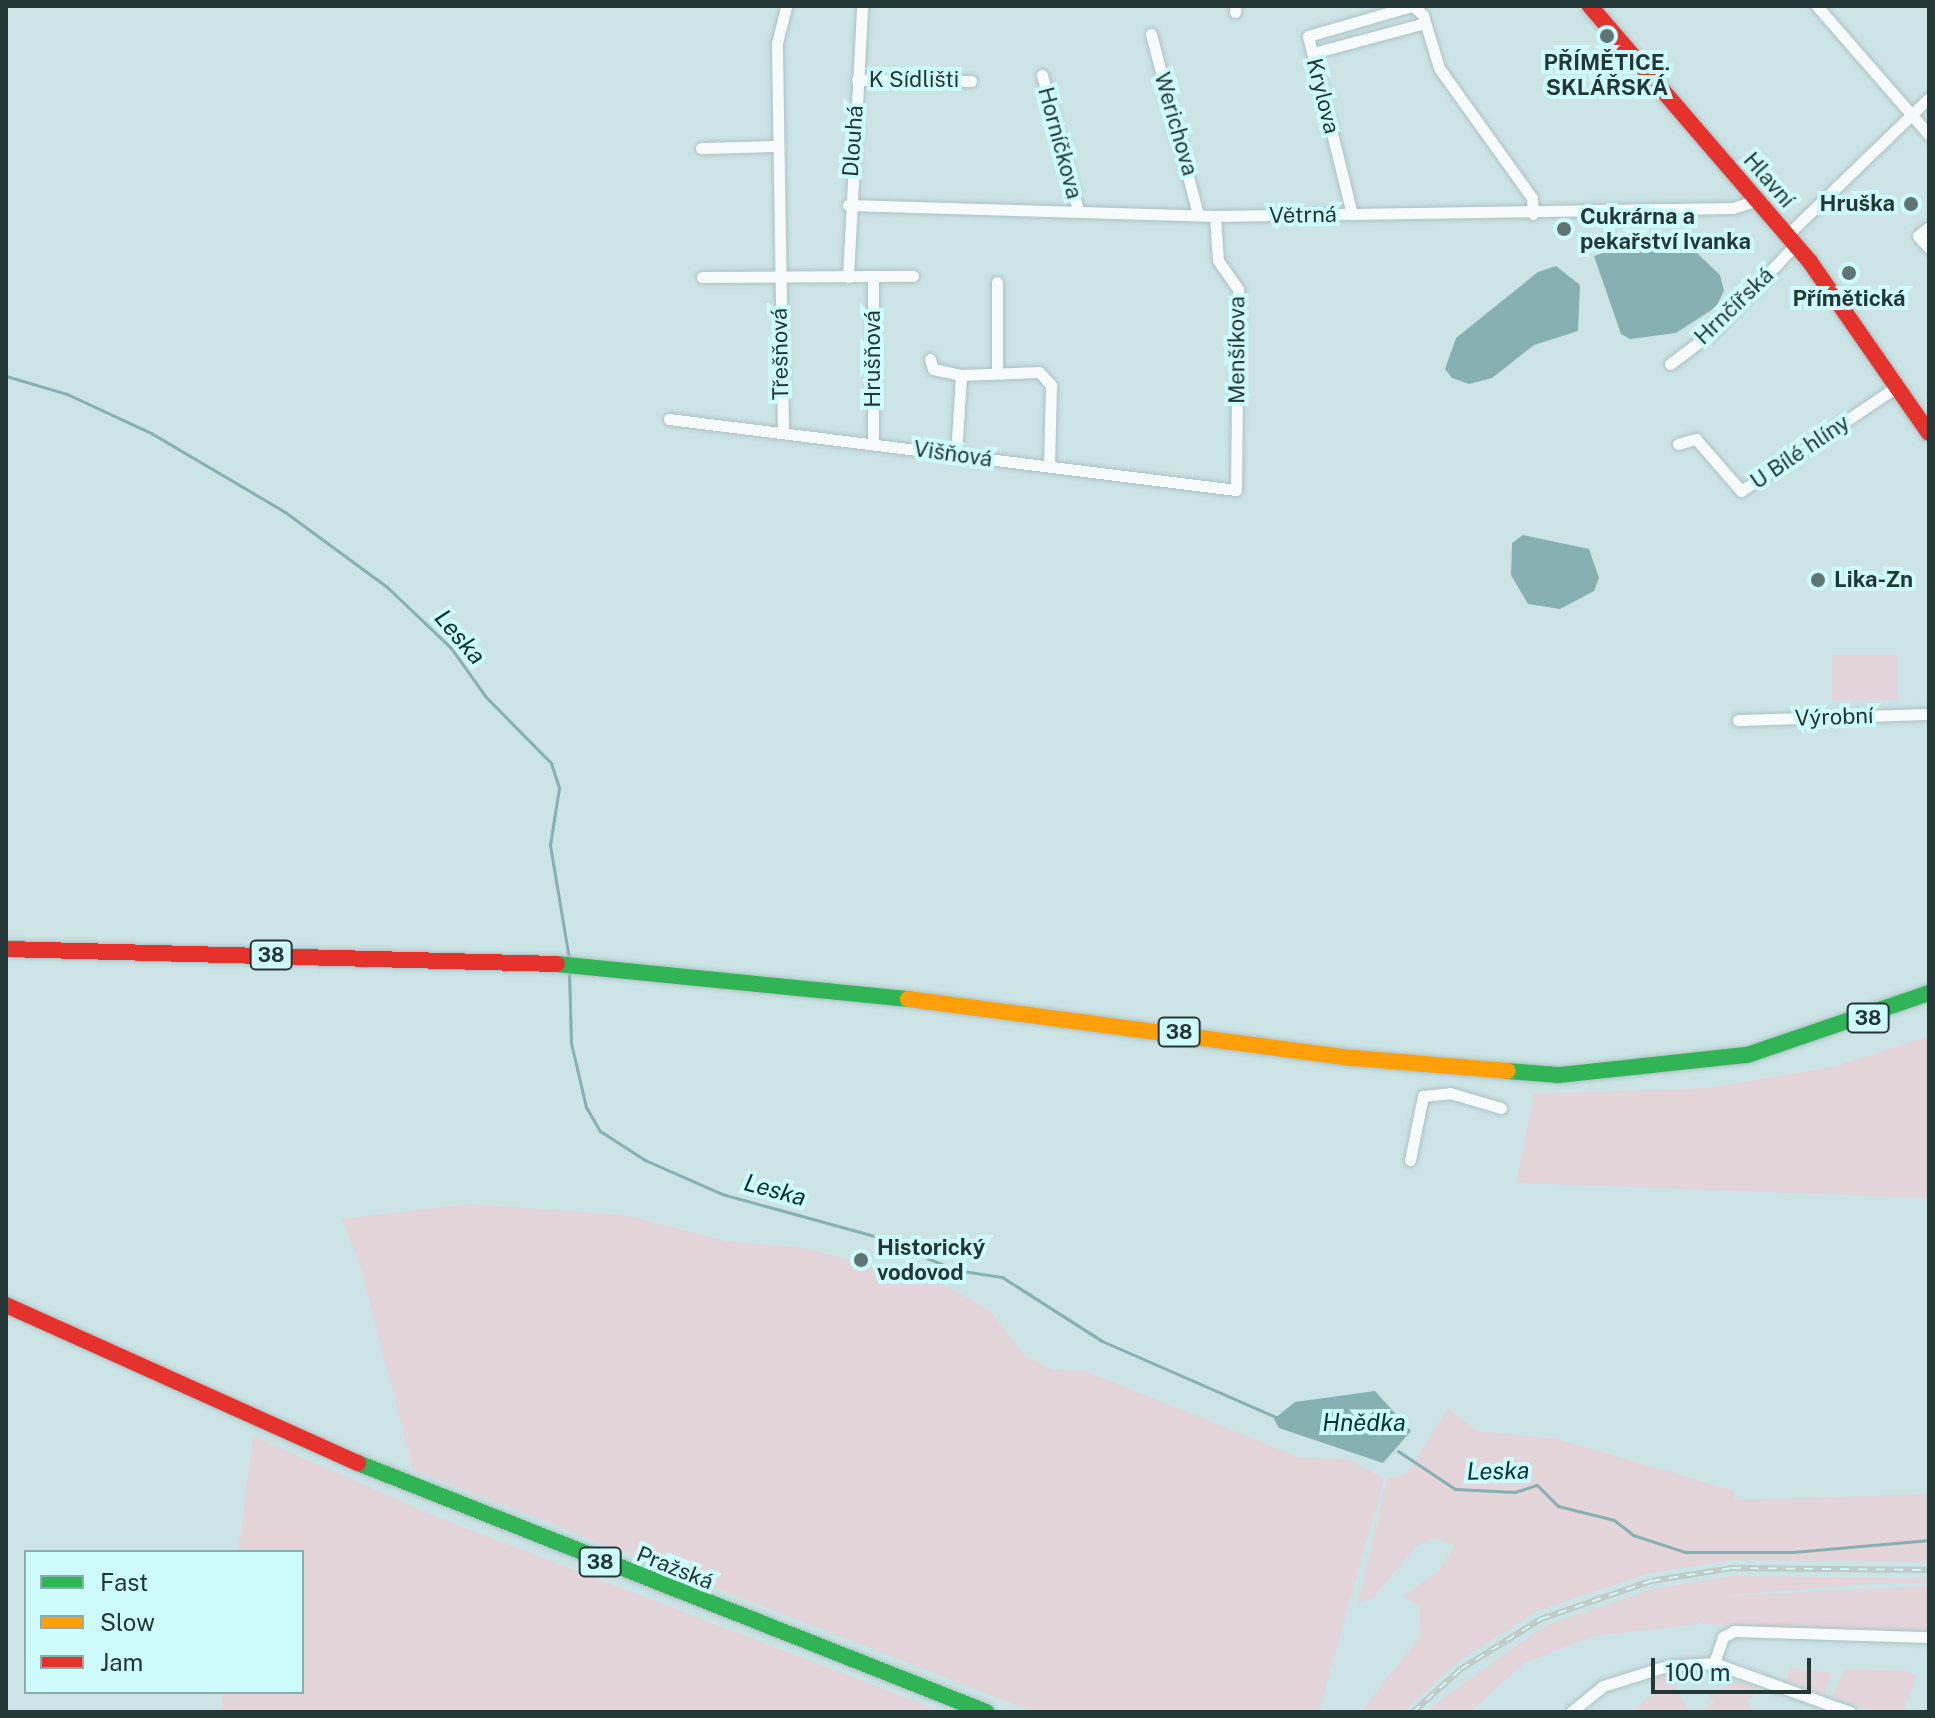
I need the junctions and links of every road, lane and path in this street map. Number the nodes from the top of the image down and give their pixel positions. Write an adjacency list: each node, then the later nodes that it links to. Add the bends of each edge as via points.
1 (786, 6): 15 (street, Třešňová, via 777,43)
2 (862, 6): 10 (street, Dlouhá)
3 (1412, 6): 6 (street, Krylova); 8 (street, Krylova, via 1308,36)
4 (1590, 6): 17 (main road, Hlavní)
5 (1817, 6): 13 (street)
6 (1425, 23): 8 (street); 21 (street, Krylova, via 1439,68 1532,198)
7 (1151, 34): 22 (street, Werichova)
8 (1313, 53): 20 (street, Krylova)
9 (1042, 75): 19 (street, Horníčkova)
10 (857, 80): 11 (street, K Sídlišti); 18 (street, Dlouhá)
11 (971, 81)
12 (1929, 98): 13 (street, Hrnčířská)
13 (1910, 114): 14 (street); 25 (street, Hrnčířská)
14 (1929, 135)
15 (778, 146): 16 (street); 31 (street, Třešňová)
16 (701, 148)
17 (1757, 200): 21 (street, Větrná, via 1733,208); 25 (main road, Hlavní)
18 (848, 205): 19 (street, Větrná); 30 (street, Dlouhá)
19 (1078, 210): 22 (street, Větrná)
20 (1352, 214): 21 (street, Větrná); 23 (street, Větrná)
21 (1533, 214)
22 (1198, 215): 23 (street, Větrná)
23 (1215, 216): 45 (street, Menšíkova, via 1218,260 1238,289)
24 (1929, 227): 26 (street, via 1918,236)
25 (1791, 240): 34 (street, Hrnčířská, via 1715,330); 37 (main road, Hlavní)
26 (1929, 248)
27 (873, 276): 28 (street); 30 (street); 41 (street, Hrušňová)
28 (913, 276)
29 (702, 277): 31 (street, Třešňová)
30 (848, 277): 31 (street)
31 (779, 278): 40 (street, Třešňová)
32 (997, 282): 35 (street)
33 (930, 359): 36 (street, via 933,369)
34 (1670, 364)
35 (997, 370): 36 (street); 44 (street, via 1039,372 1049,380)
36 (961, 375): 43 (street)
37 (1895, 388): 39 (main road, Hlavní); 42 (street, U Bílé hlíny, via 1741,491 1696,439)
38 (669, 419): 40 (street, Višňová)
39 (1927, 425)
40 (783, 431): 41 (street, Višňová)
41 (873, 442): 43 (street, Višňová)
42 (1678, 444)
43 (956, 455): 44 (street, Višňová)
44 (1049, 466): 45 (street, Višňová)
45 (1236, 490)
46 (1929, 714): 47 (street, Výrobní)
47 (1738, 720)
48 (6, 949): 51 (main road, 38, via 586,966 897,994 1464,1070 1642,1071)
49 (1929, 993): 51 (main road, 38)
50 (1929, 1004): 51 (main road, via 1850,1034)
51 (1804, 1039)
52 (1501, 1108): 53 (street, via 1450,1093 1423,1096)
53 (1410, 1160)
54 (6, 1305): 58 (main road, Pražská / 38, via 404,1484)
55 (1929, 1637): 56 (street, via 1734,1631 1723,1637)
56 (1714, 1663): 57 (street); 59 (street, via 1667,1666 1603,1686)
57 (1837, 1710): 60 (street)
58 (986, 1712)
59 (1571, 1712)
60 (1850, 1712)

